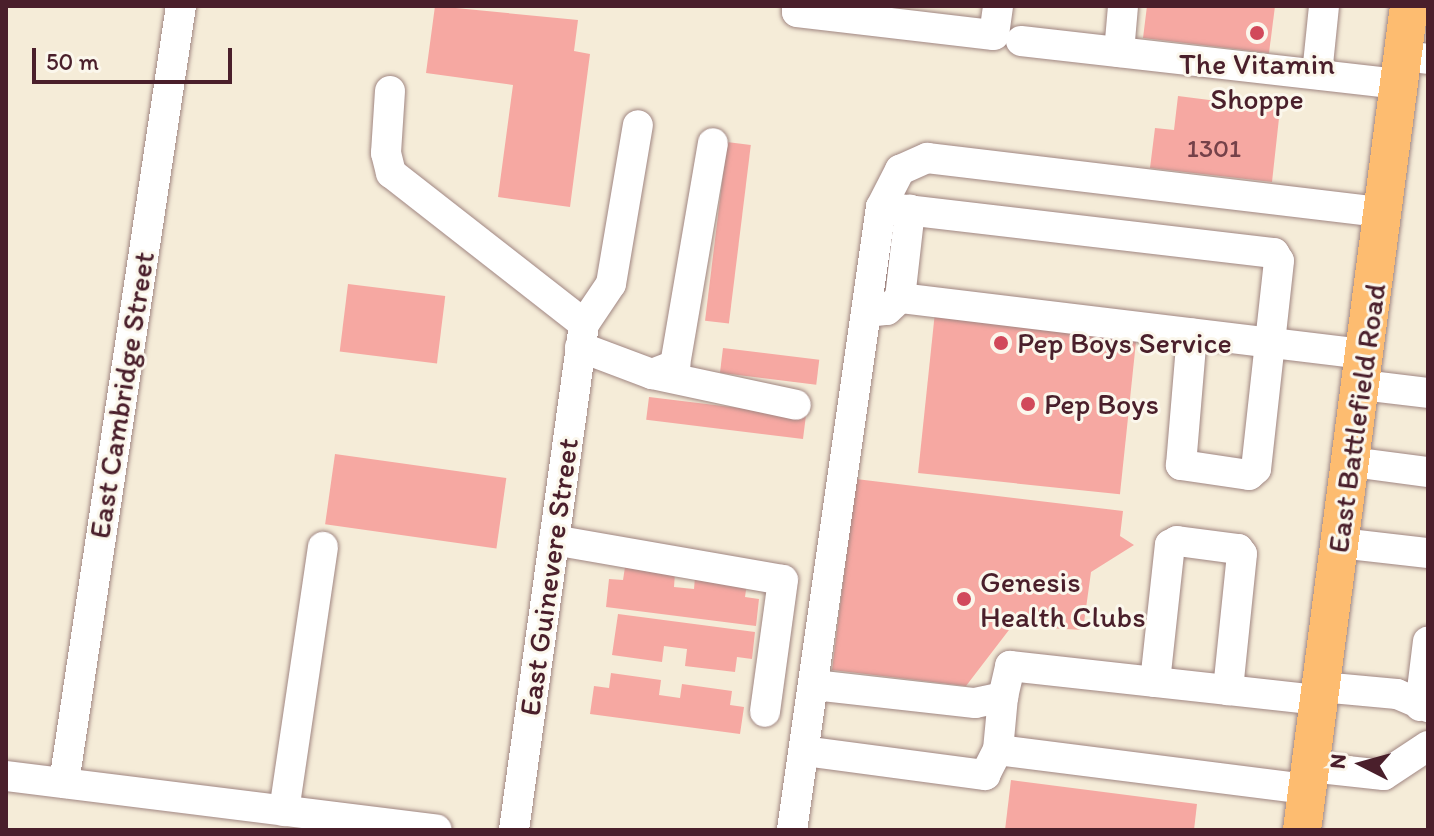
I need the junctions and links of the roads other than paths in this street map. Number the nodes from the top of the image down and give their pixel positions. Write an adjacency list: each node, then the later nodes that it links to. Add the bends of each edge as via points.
1 (181, 6): 44 (street, East Cambridge Street)
2 (797, 6): 3 (street, via 797,12 994,35)
3 (998, 6)
4 (1123, 6): 8 (street)
5 (1324, 6): 10 (street)
6 (1409, 6): 9 (main road, East Battlefield Road)
7 (1021, 41): 8 (street)
8 (1119, 52): 10 (street)
9 (1411, 66): 10 (street); 15 (main road, East Battlefield Road)
10 (1317, 74)
11 (390, 91): 19 (street, via 386,153 391,173)
12 (638, 125): 19 (street, via 611,284)
13 (713, 143): 22 (street, via 678,362)
14 (896, 208): 15 (street, via 900,170 927,158); 16 (street); 17 (street); 20 (street, via 1274,253 1279,261)
15 (1385, 213): 21 (main road, East Battlefield Road)
16 (900, 298): 17 (street, via 887,310); 18 (street)
17 (867, 312): 33 (street)
18 (1192, 333): 20 (street); 20 (street, via 1181,465 1249,475 1256,469)
19 (582, 336): 22 (street); 27 (street, East Guinevere Street)
20 (1269, 342): 21 (street)
21 (1364, 369): 23 (street); 25 (main road, East Battlefield Road)
22 (652, 374): 24 (street)
23 (1428, 393)
24 (796, 405)
25 (1352, 462): 26 (street); 28 (main road, East Battlefield Road)
26 (1428, 472)
27 (554, 540): 38 (street, via 783,580); 47 (street, East Guinevere Street)
28 (1340, 543): 30 (street); 35 (main road, East Battlefield Road)
29 (323, 547): 45 (street)
30 (1428, 553)
31 (1428, 641): 37 (street)
32 (1155, 682): 34 (street); 34 (street, via 1170,545 1177,541 1238,549 1242,554); 36 (street, via 1010,666)
33 (814, 685): 36 (street); 41 (street)
34 (1228, 690): 35 (street)
35 (1320, 694): 37 (street, via 1397,694); 43 (main road, East Battlefield Road)
36 (993, 699): 40 (street)
37 (1424, 706)
38 (765, 712)
39 (1428, 746): 43 (street, via 1384,775)
40 (998, 750): 41 (street, via 985,775); 43 (street)
41 (804, 751): 48 (street)
42 (6, 776): 44 (street)
43 (1309, 778): 49 (main road, East Battlefield Road)
44 (64, 783): 45 (street)
45 (284, 811): 46 (street)
46 (437, 830)
47 (514, 830)
48 (792, 830)
49 (1302, 830)

